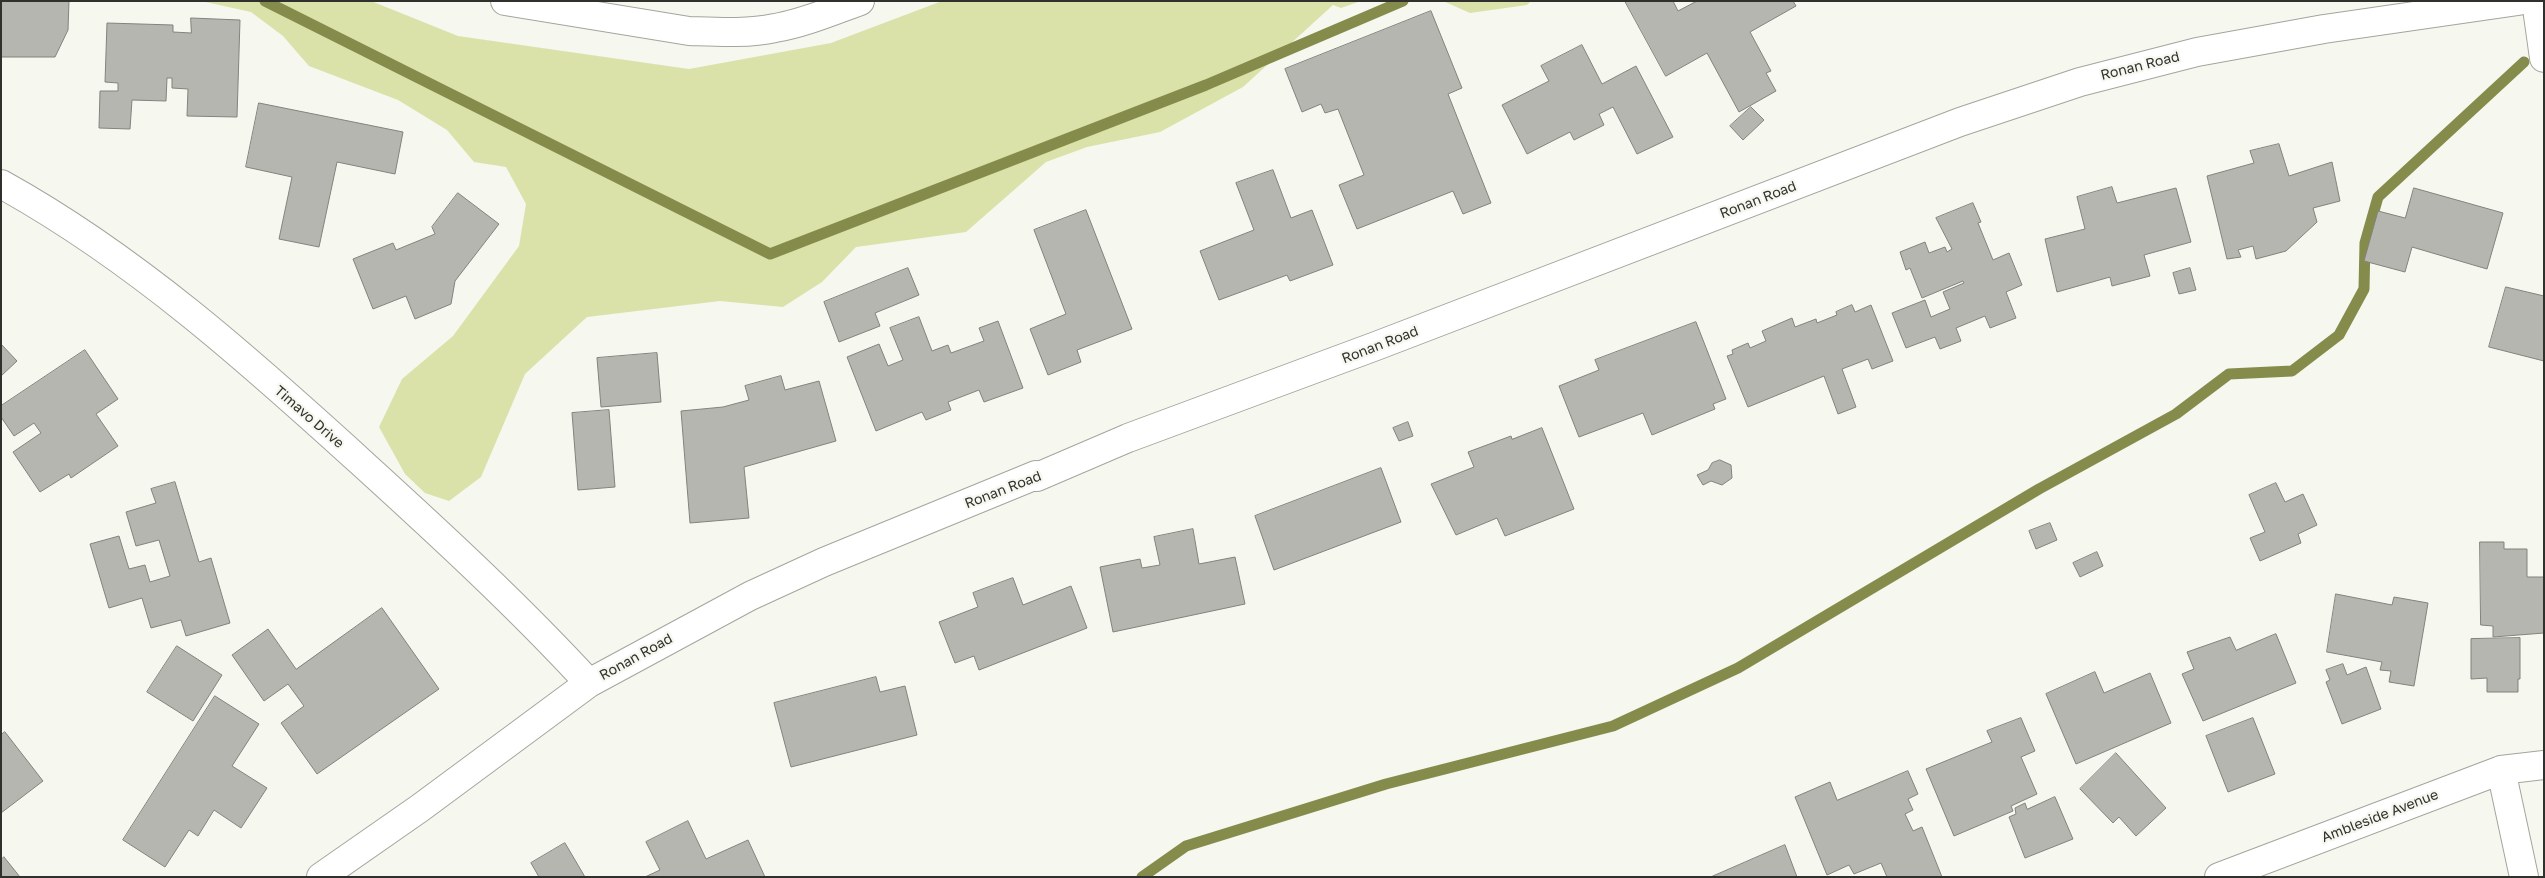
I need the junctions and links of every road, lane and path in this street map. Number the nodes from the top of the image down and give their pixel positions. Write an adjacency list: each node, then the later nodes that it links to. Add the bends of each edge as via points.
1 (505, 1): 2 (street, via 689,31 728,32 774,28)
2 (860, 1)
3 (2518, 1): 7 (street, Ronan Road, via 2324,29 2196,52 2080,82 1960,122 1128,438 935,516 750,596)
4 (2536, 1): 5 (street)
5 (2544, 58)
6 (1, 184): 7 (street, Timavo Drive, via 38,204 122,262 200,322 297,404 537,625)
7 (590, 683): 10 (street, Ronan Road)
8 (2544, 765): 9 (street, Ambleside Avenue)
9 (2501, 770): 11 (street, Ambleside Avenue); 12 (street)
10 (322, 877)
11 (2218, 877)
12 (2524, 877)

